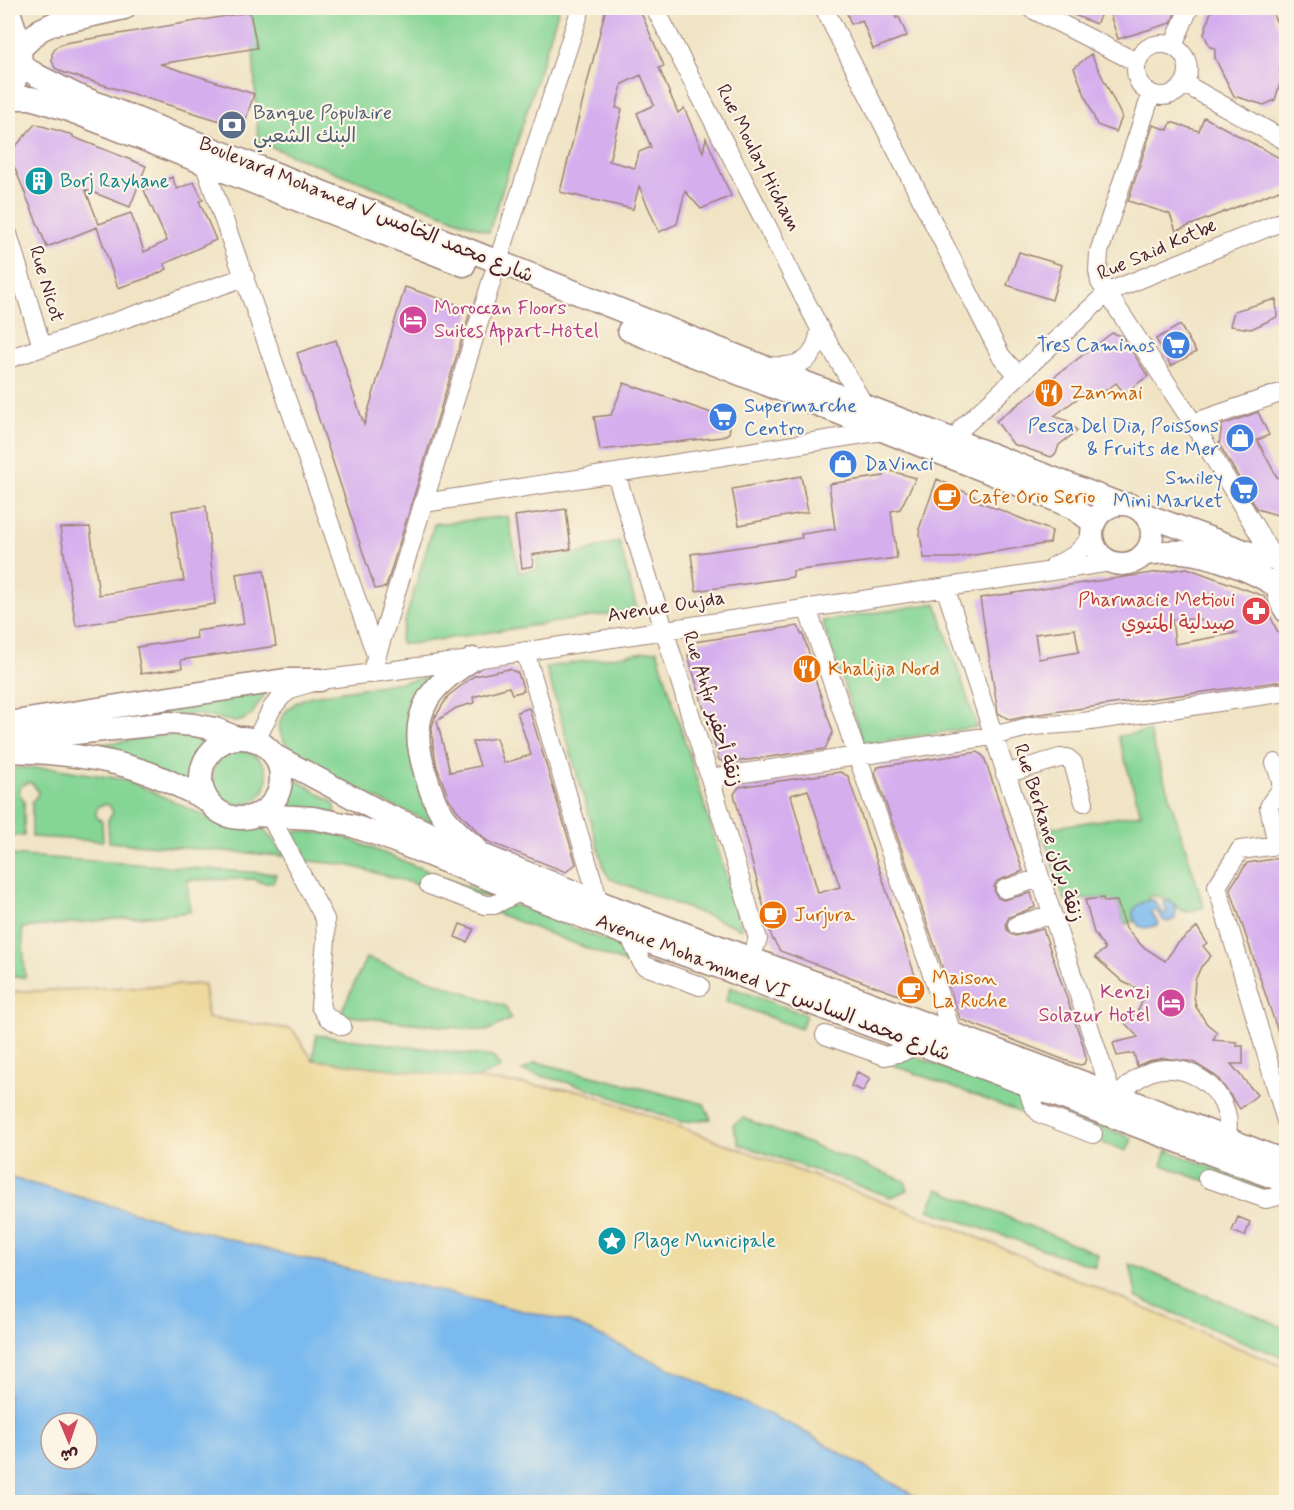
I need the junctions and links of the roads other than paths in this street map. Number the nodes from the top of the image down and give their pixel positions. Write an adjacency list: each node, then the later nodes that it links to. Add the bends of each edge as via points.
1 (19, 8): 8 (main road)
2 (124, 8): 10 (main road, via 40,30)
3 (580, 8): 19 (street)
4 (656, 8): 22 (street, Rue Moulay Hicham)
5 (824, 8): 26 (street, via 1001,357)
6 (1030, 8): 11 (street)
7 (1189, 8): 9 (street)
8 (8, 9): 10 (main road)
9 (1173, 46): 11 (street, via 1147,48); 12 (street, via 1186,58)
10 (21, 56): 14 (main road); 19 (main road, Boulevard Mohamed V شارع محمد الخامس, via 38,76 76,96)
11 (1136, 62): 13 (street, via 1139,85)
12 (1185, 84): 13 (street, via 1166,97); 15 (street)
13 (1151, 95): 21 (street, via 1099,252 1098,275)
14 (8, 98): 16 (main road, Boulevard Mohamed V شارع محمد الخامس, via 31,99 69,110)
15 (1287, 141)
16 (204, 163): 19 (main road, Boulevard Mohamed V شارع محمد الخامس); 20 (street)
17 (1287, 220): 21 (street, Rue Said Kotbe)
18 (8, 234): 23 (street, Rue Nicot)
19 (496, 269): 25 (main road, Boulevard Mohamed V شارع محمد الخامس); 30 (main road, Boulevard Mohamed V شارع محمد الخامس); 33 (street)
20 (245, 277): 23 (street); 47 (street)
21 (1107, 292): 26 (street, Rue Said Kotbe); 29 (street)
22 (820, 329): 25 (street, via 818,345 806,361 795,366); 28 (street, Rue Moulay Hicham)
23 (42, 347): 24 (street)
24 (8, 359)
25 (762, 366): 28 (main road, Boulevard Mohamed V شارع محمد الخامس)
26 (1018, 375): 31 (street, Rue Said Kotbe, via 962,428)
27 (1287, 391): 29 (street)
28 (863, 403): 31 (main road, Boulevard Mohamed V شارع محمد الخامس)
29 (1192, 423): 39 (street)
30 (883, 431): 32 (street); 36 (main road, Boulevard Mohamed V شارع محمد الخامس, via 1072,507)
31 (958, 441): 34 (main road, Boulevard Mohamed V شارع محمد الخامس)
32 (616, 474): 33 (street); 45 (street, Rue Ahfir زنقة أحفير)
33 (424, 503): 47 (street)
34 (1117, 503): 35 (main road, via 1133,505); 36 (main road, via 1099,513)
35 (1146, 515): 37 (main road, via 1153,531); 39 (main road)
36 (1092, 530): 38 (main road, via 1098,553); 40 (street, via 1068,559)
37 (1144, 554): 38 (main road, via 1132,562); 42 (main road, via 1195,554 1250,572)
38 (1111, 562): 40 (street, Avenue Oujda)
39 (1282, 562): 42 (main road)
40 (1042, 572): 41 (street, Avenue Oujda)
41 (945, 587): 43 (street, Avenue Oujda); 54 (street, Rue Berkane زنقة بركان)
42 (1278, 587): 44 (main road, via 1279,599)
43 (807, 608): 45 (street, Avenue Oujda); 58 (street)
44 (1287, 610)
45 (664, 630): 46 (street, Avenue Oujda); 61 (street, Rue Ahfir زنقة أحفير)
46 (525, 651): 48 (street, Avenue Oujda); 71 (street)
47 (376, 655): 49 (street)
48 (473, 659): 49 (street, Avenue Oujda); 66 (main road, via 432,693 420,716 417,740 440,810)
49 (371, 674): 50 (street, Avenue Oujda)
50 (320, 680): 52 (main road, via 285,680); 55 (street, Avenue Oujda, via 293,688 282,696)
51 (1287, 692): 54 (street, via 1033,726)
52 (8, 723)
53 (8, 735): 55 (main road, via 170,723 215,729)
54 (992, 736): 58 (street); 60 (street, Rue Berkane زنقة بركان)
55 (246, 739): 57 (main road, via 263,744); 62 (main road, via 224,741 204,760 201,781)
56 (8, 751): 62 (main road, via 104,760 141,770)
57 (275, 756): 64 (main road, via 280,775 278,793); 66 (main road, Avenue Mohammed VI شارع محمد السادس, via 384,814)
58 (857, 756): 61 (street); 78 (street)
59 (1275, 763): 65 (street, via 1282,787 1269,807)
60 (1005, 774): 63 (street, via 1067,758 1073,763); 67 (street, Rue Berkane زنقة بركان)
61 (710, 778): 75 (street, Rue Ahfir زنقة أحفير, via 758,939)
62 (207, 800): 64 (main road, via 232,817)
63 (1084, 802)
64 (263, 816): 70 (main road, Avenue Mohammed VI شارع محمد السادس, via 313,818 353,826); 77 (street, via 325,919 320,1006 327,1017)
65 (1282, 844): 83 (street, via 1240,850 1216,886)
66 (489, 858): 71 (main road, Avenue Mohammed VI شارع محمد السادس)
67 (1038, 873): 68 (street); 72 (street, Rue Berkane زنقة بركان)
68 (1003, 884)
69 (429, 885): 70 (street, via 485,905 494,905)
70 (521, 891): 74 (main road, Avenue Mohammed VI شارع محمد السادس)
71 (599, 902): 75 (main road, Avenue Mohammed VI شارع محمد السادس)
72 (1052, 914): 73 (street); 82 (street, Rue Berkane زنقة بركان)
73 (1017, 925)
74 (629, 935): 76 (street, via 643,964); 80 (main road, Avenue Mohammed VI شارع محمد السادس)
75 (751, 957): 78 (main road, Avenue Mohammed VI شارع محمد السادس)
76 (700, 986)
77 (342, 1026)
78 (952, 1033): 82 (main road, Avenue Mohammed VI شارع محمد السادس)
79 (825, 1035): 80 (street, via 885,1056)
80 (918, 1044): 81 (main road, Avenue Mohammed VI شارع محمد السادس)
81 (1027, 1084): 84 (street, via 1030,1100 1041,1114); 86 (main road, Avenue Mohammed VI شارع محمد السادس)
82 (1115, 1094): 85 (main road, Avenue Mohammed VI شارع محمد السادس); 85 (street, via 1151,1071 1171,1069 1190,1073 1207,1083 1220,1098 1227,1116)
83 (1287, 1121)
84 (1093, 1134)
85 (1227, 1139): 86 (main road, Avenue Mohammed VI شارع محمد السادس)
86 (1285, 1163)
87 (1207, 1178): 88 (street, via 1266,1199)
88 (1287, 1191)

